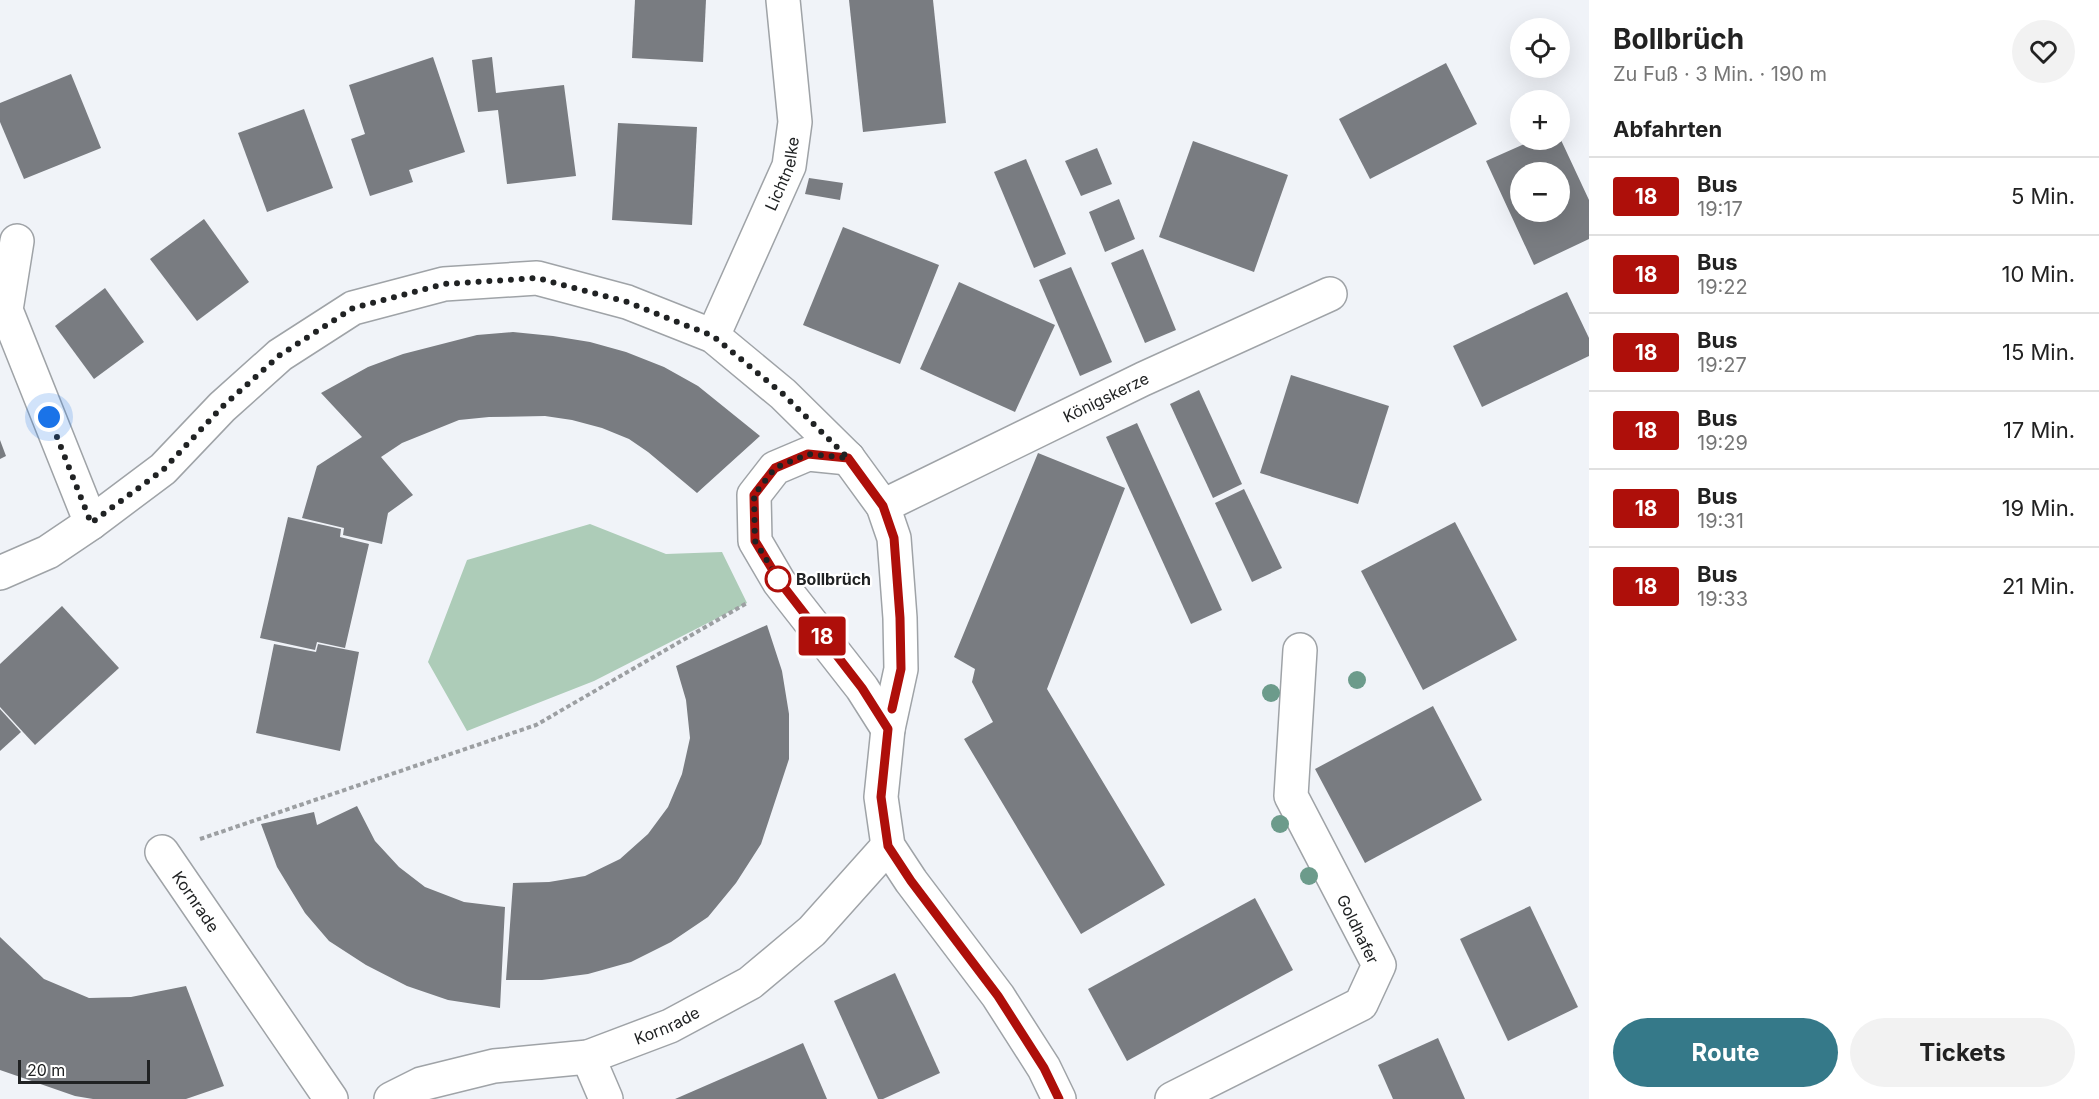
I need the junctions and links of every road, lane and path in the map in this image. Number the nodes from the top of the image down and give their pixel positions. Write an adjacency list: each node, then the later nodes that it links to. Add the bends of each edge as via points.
1 (783, 0): 4 (street, Lichtnelke, via 795,122 789,166)
2 (17, 241): 7 (street, via 6,310)
3 (1330, 294): 6 (street, Königskerze, via 1132,384)
4 (713, 336): 5 (street, via 783,394); 7 (street, via 627,302 537,278 444,284 353,308 280,355 222,407 163,470)
5 (848, 458): 6 (street); 9 (street, via 808,454 775,468 754,495 755,541)
6 (883, 506): 11 (street, via 894,538 900,618 901,669)
7 (91, 523): 8 (street, via 48,552)
8 (0, 573)
9 (780, 582): 11 (street, via 862,688); 13 (path, via 536,725)
10 (1300, 650): 19 (street, Goldhafer, via 1291,796 1379,966 1361,1004)
11 (888, 729): 12 (street, via 881,797)
12 (888, 846): 14 (street, Kornrade, via 812,931 750,983 670,1026); 18 (street, via 998,996)
13 (162, 852): 15 (street, Kornrade)
14 (588, 1057): 16 (street, Kornrade, via 494,1066 421,1084); 17 (street)
15 (331, 1099)
16 (391, 1099)
17 (606, 1099)
18 (1059, 1099)
19 (1172, 1099)

